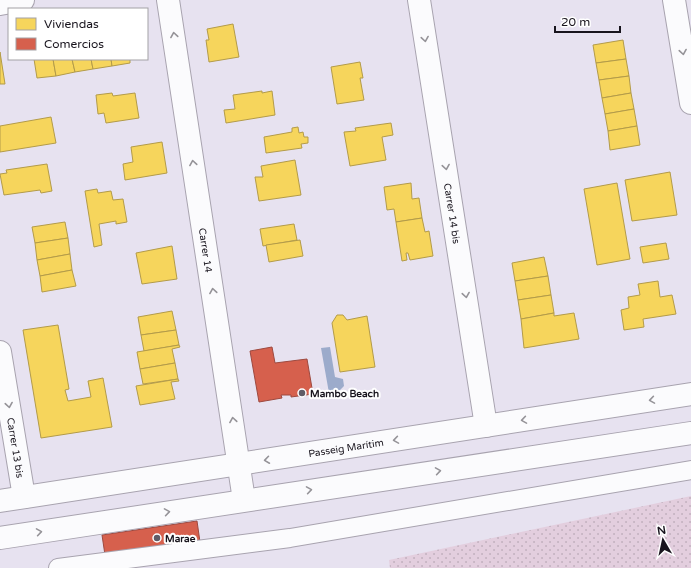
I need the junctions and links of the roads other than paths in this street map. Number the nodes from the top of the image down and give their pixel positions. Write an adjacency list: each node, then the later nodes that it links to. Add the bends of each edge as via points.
1 (23, 0): 5 (street)
2 (168, 0): 11 (street, Carrer 14, one-way to 2)
3 (419, 0): 9 (street, Carrer 14 bis, one-way to 9)
4 (674, 0): 6 (street, one-way to 6)
5 (0, 4)
6 (691, 103)
7 (0, 352): 13 (street, Carrer 13 bis, one-way to 13)
8 (691, 394): 9 (street, Passeig Marítim, one-way to 9)
9 (486, 426): 11 (street, Passeig Marítim, one-way to 11)
10 (691, 433): 14 (street, one-way to 10)
11 (240, 464): 13 (street, Passeig Marítim); 14 (street, Carrer 14)
12 (691, 470): 17 (street, via 290,538)
13 (24, 496): 15 (street, Passeig Marítim)
14 (244, 500): 16 (street, one-way to 14)
15 (0, 501)
16 (0, 538)
17 (58, 568)

